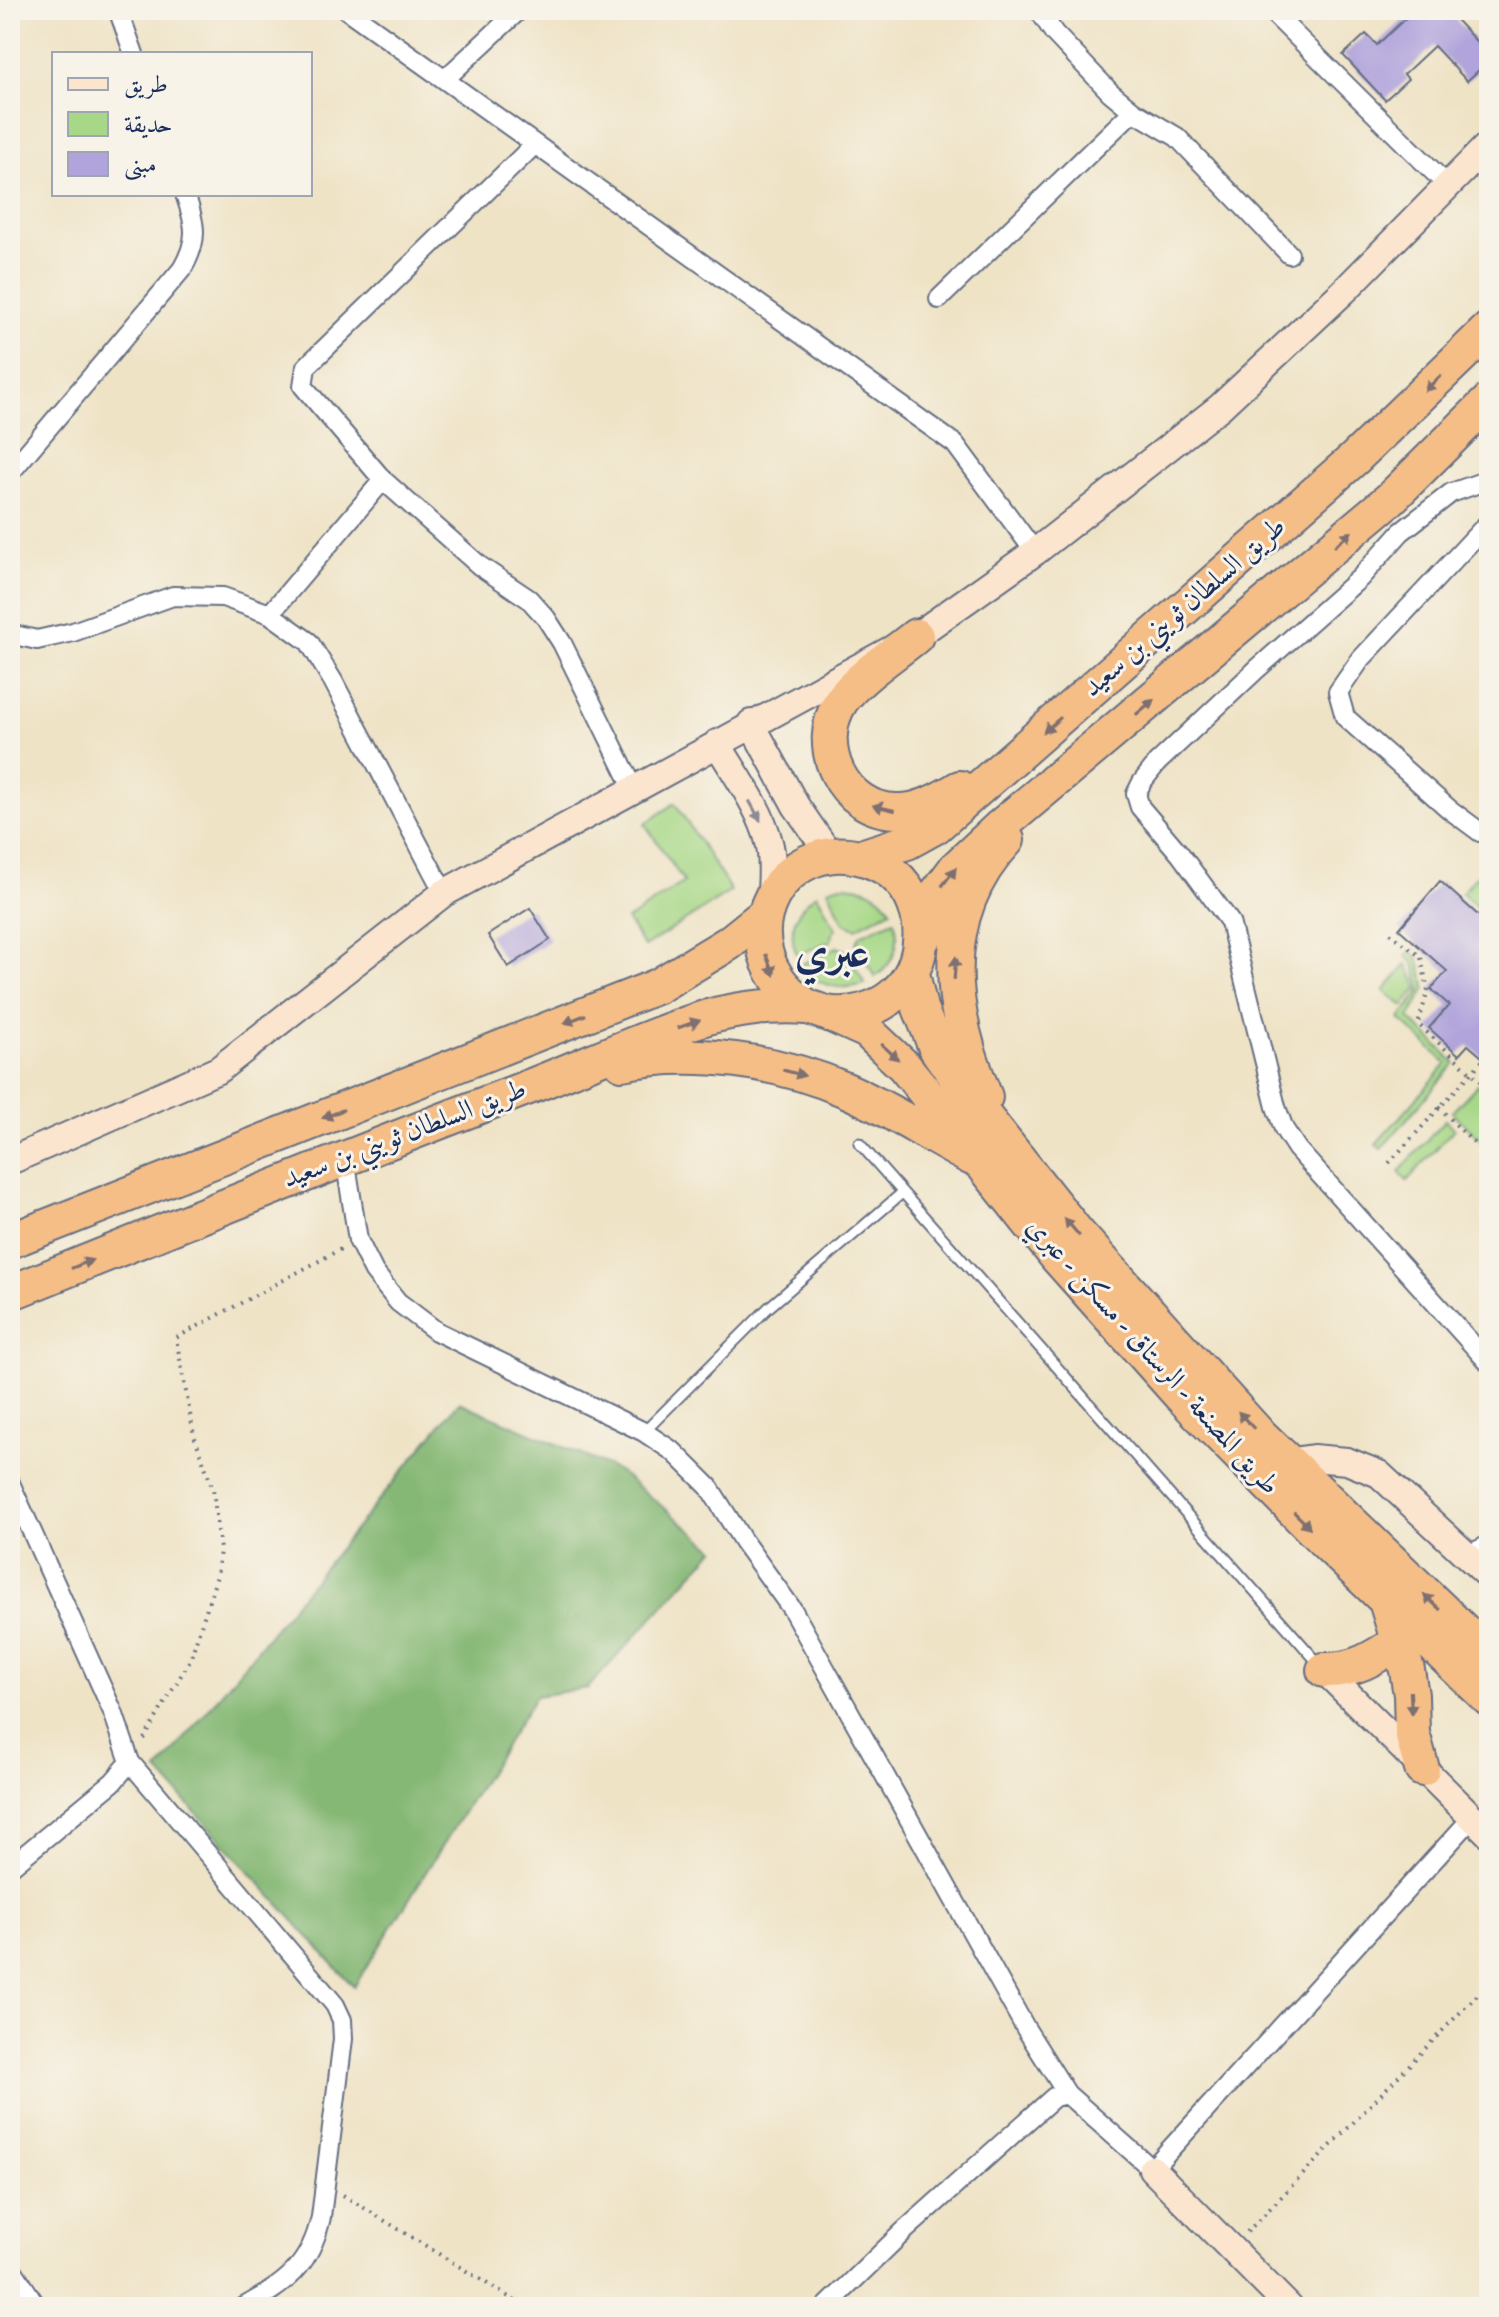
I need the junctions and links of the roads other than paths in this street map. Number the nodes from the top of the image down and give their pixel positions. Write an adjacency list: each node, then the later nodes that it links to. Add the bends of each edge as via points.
1 (123, 10): 6 (street, via 119,12)
2 (347, 10): 7 (street)
3 (519, 10): 7 (street)
4 (1039, 10): 8 (street, via 1054,33)
5 (1270, 10): 11 (street)
6 (133, 52)
7 (445, 79): 10 (street)
8 (1133, 111): 13 (street, via 1183,143); 14 (street)
9 (1489, 144): 11 (street)
10 (534, 145): 18 (street, via 306,367 303,386); 21 (street, via 955,444)
11 (1448, 186): 21 (street, via 1220,407)
12 (186, 196): 17 (street, via 194,238 182,269)
13 (1289, 254)
14 (939, 299)
15 (1489, 329): 28 (highway, طريق السلطان ثويني بن سعيد, one-way to 28, via 1354,459)
16 (1489, 401): 27 (highway, طريق السلطان ثويني بن سعيد, one-way to 16, via 1390,499)
17 (10, 473)
18 (383, 480): 22 (street); 29 (street, via 546,618)
19 (1489, 482): 44 (street, via 1451,493 1401,532 1360,578 1157,763 1136,794 1140,807 1230,922 1284,1129)
20 (1489, 522): 30 (street, via 1361,659 1338,692 1345,717 1449,809)
21 (1035, 552): 24 (street)
22 (270, 614): 23 (street, via 223,597 173,596 73,632 37,640); 32 (street, via 309,642)
23 (10, 634)
24 (916, 636): 25 (street); 28 (highway, one-way to 24, via 935,801 905,810 875,807 842,782 829,741 842,700)
25 (751, 723): 26 (street); 31 (street, via 796,806)
26 (717, 743): 29 (street); 33 (street, one-way to 33, via 769,842)
27 (1085, 758): 34 (highway, طريق السلطان ثويني بن سعيد, one-way to 27, via 934,897 956,868); 38 (highway, one-way to 27, via 961,1029 956,949 970,894 999,848)
28 (1007, 764): 31 (highway, طريق السلطان ثويني بن سعيد, via 936,826 907,842)
29 (634, 789): 32 (street)
30 (1489, 833)
31 (846, 856): 33 (highway, via 795,870); 34 (highway, via 880,864 909,891 920,919)
32 (444, 893): 40 (street, via 218,1070)
33 (768, 907): 35 (highway, one-way to 35, via 762,937 775,979); 42 (highway, طريق السلطان ثويني بن سعيد, one-way to 42, via 729,943 658,986)
34 (916, 961): 35 (highway, via 896,993 874,1007 850,1014); 38 (highway, طريق المصنعة - الرستاق - مسكن - عبري, via 920,1008 936,1048)
35 (816, 1010): 36 (highway, طريق السلطان ثويني بن سعيد, one-way to 35, via 695,1021 757,1009); 38 (highway, طريق المصنعة - الرستاق - مسكن - عبري, one-way to 38, via 867,1031)
36 (525, 1089): 38 (highway, one-way to 38, via 643,1059 731,1060 846,1090); 39 (highway, طريق السلطان ثويني بن سعيد)
37 (859, 1143): 41 (lane)
38 (997, 1156): 46 (highway, طريق المصنعة - الرستاق - مسكن - عبري, one-way to 38, via 1078,1234); 50 (highway, طريق المصنعة - الرستاق - مسكن - عبري, one-way to 50, via 1056,1256 1224,1442)
39 (345, 1158): 43 (highway, طريق السلطان ثويني بن سعيد, one-way to 39); 45 (street, via 358,1240 385,1287 414,1315 436,1331)
40 (10, 1161)
41 (902, 1193): 45 (lane, via 768,1308); 53 (lane)
42 (10, 1241)
43 (10, 1293)
44 (1489, 1363)
45 (644, 1432): 59 (street, via 674,1452 709,1487 792,1609)
46 (1286, 1462): 48 (street, via 1333,1459 1370,1468); 52 (highway, طريق المصنعة - الرستاق - مسكن - عبري, one-way to 46)
47 (10, 1483): 55 (street, via 113,1712)
48 (1478, 1550): 49 (street)
49 (1489, 1576)
50 (1385, 1600): 51 (highway); 54 (highway, طريق المصنعة - الرستاق - مسكن - عبري)
51 (1398, 1642): 53 (highway, via 1353,1668); 56 (highway, one-way to 56)
52 (1489, 1655)
53 (1324, 1670): 56 (street)
54 (1489, 1699)
55 (130, 1762): 58 (street); 63 (street, via 335,2005 342,2020 316,2239 282,2286)
56 (1422, 1769): 57 (street)
57 (1480, 1826): 60 (street)
58 (10, 1867)
59 (1067, 2094): 60 (street); 64 (street, via 1047,2101)
60 (1152, 2169): 65 (street)
61 (10, 2266): 62 (street)
62 (37, 2307)
63 (244, 2307)
64 (826, 2307)
65 (1289, 2307)

